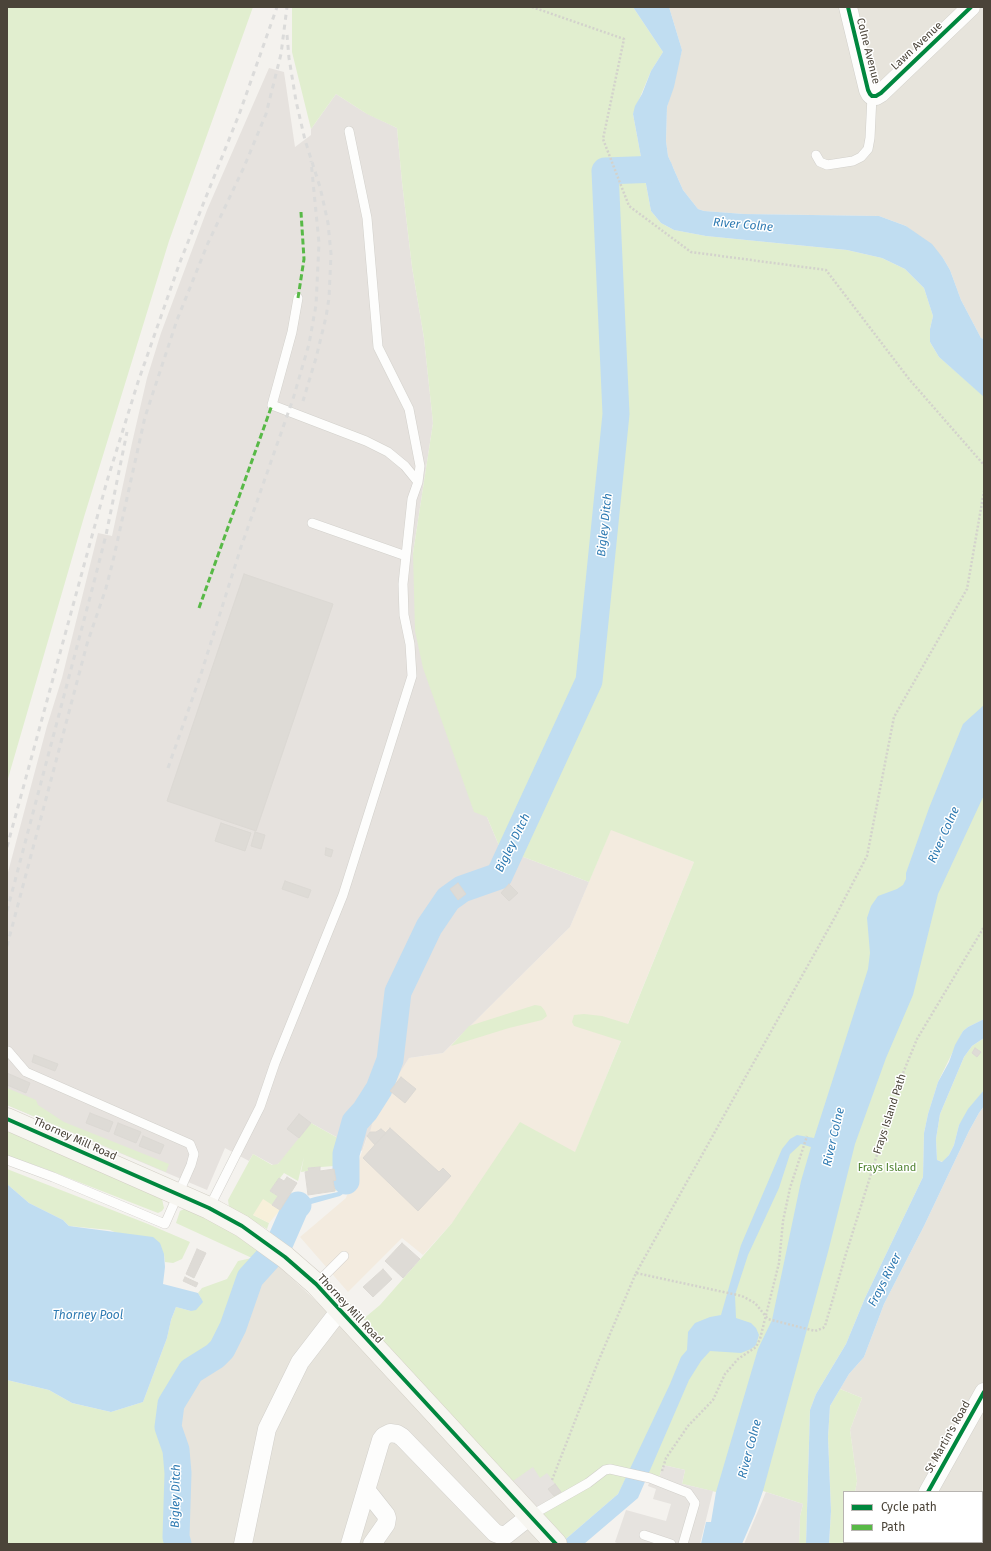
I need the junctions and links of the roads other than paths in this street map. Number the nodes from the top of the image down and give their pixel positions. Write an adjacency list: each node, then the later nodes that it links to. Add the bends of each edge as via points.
1 (848, 7): 3 (street, Colne Avenue, via 868,90)
2 (971, 7): 3 (street, Lawn Avenue, via 881,92)
3 (873, 96): 5 (lane, via 870,138 868,148 861,157 853,161 827,165 820,162)
4 (349, 131): 7 (lane, via 367,218 378,347 409,409 420,466)
5 (816, 155)
6 (298, 298): 7 (lane, via 292,332 272,405 388,452 405,466)
7 (418, 482): 9 (lane, via 412,499)
8 (312, 523): 9 (lane)
9 (406, 556): 14 (lane, via 404,615 410,644 412,676 342,895 260,1108)
10 (8, 1052): 13 (lane, via 26,1072 190,1144 194,1154 193,1160)
11 (7, 1119): 13 (street, Thorney Mill Road)
12 (7, 1160): 13 (lane, via 165,1224)
13 (177, 1194): 14 (street, Thorney Mill Road)
14 (208, 1208): 16 (street, Thorney Mill Road, via 242,1226 285,1257)
15 (344, 1256): 16 (lane)
16 (316, 1284): 17 (street, Thorney Mill Road)
17 (340, 1310): 21 (street, Thorney Mill Road); 24 (street, via 300,1362 267,1429)
18 (984, 1392): 20 (street, St Martin's Road)
19 (367, 1491): 21 (street, via 381,1440 390,1433 402,1437 495,1533 506,1535); 25 (street); 26 (street, via 387,1518 386,1524)
20 (929, 1491)
21 (540, 1508): 23 (street, Thorney Mill Road); 28 (lane, via 588,1483 605,1470 617,1470 650,1478 688,1493 695,1503)
22 (644, 1535): 27 (lane)
23 (551, 1539)
24 (243, 1544)
25 (350, 1544)
26 (372, 1544)
27 (671, 1544)
28 (683, 1544)

